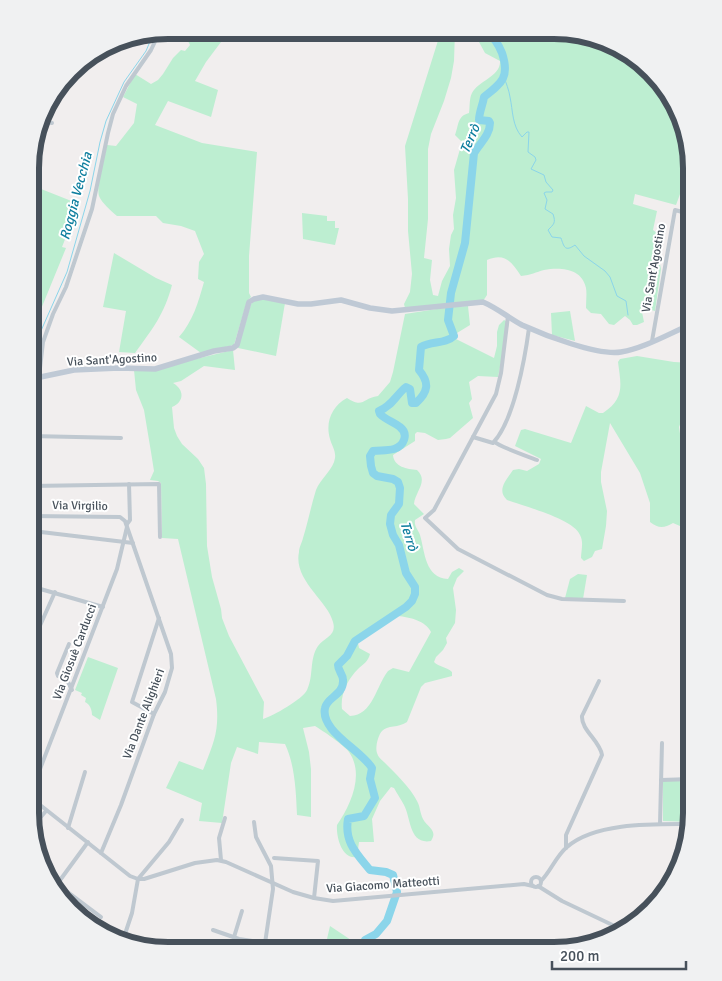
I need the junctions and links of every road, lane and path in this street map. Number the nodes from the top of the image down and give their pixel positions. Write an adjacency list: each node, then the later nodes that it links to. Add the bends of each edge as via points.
1 (156, 40): 9 (street, via 126,86 113,114 92,209 66,287 43,342)
2 (47, 122): 3 (street)
3 (52, 124)
4 (683, 212): 8 (street, Via Sant'Agostino, via 675,210)
5 (508, 316): 6 (street, Via Sant'Agostino); 10 (street, Via Sant'Agostino, via 482,302 392,311 341,300 298,304 254,298 249,302 237,345 233,348 155,369 92,368); 12 (street, via 496,394)
6 (529, 328): 8 (street, Via Sant'Agostino, via 552,338 616,353); 14 (street, via 513,404)
7 (683, 328): 8 (street, Via Sant'Agostino)
8 (652, 341)
9 (39, 370)
10 (39, 377)
11 (39, 436): 13 (street)
12 (473, 437): 14 (street); 26 (street, via 434,510 426,518 458,549 547,596)
13 (121, 438)
14 (495, 442): 15 (street)
15 (537, 460)
16 (129, 484): 17 (street); 19 (street, via 130,520); 21 (street, via 159,484)
17 (39, 486)
18 (39, 516): 19 (street, Via Virgilio, via 120,517)
19 (127, 524): 22 (street, Via Giosuè Carducci); 23 (street, Via Dante Alighieri)
20 (39, 533): 22 (street)
21 (160, 537)
22 (124, 542): 23 (street); 27 (street, Via Giosuè Carducci, via 118,570)
23 (133, 543): 28 (street, Via Dante Alighieri)
24 (39, 588): 25 (street)
25 (55, 592): 27 (street); 29 (street)
26 (624, 601)
27 (103, 607): 32 (street, Via Giosuè Carducci)
28 (159, 618): 33 (street, Via Dante Alighieri, via 171,654 172,668); 33 (street, via 132,702)
29 (39, 628)
30 (68, 644): 32 (street, via 57,673 67,680)
31 (599, 681): 49 (street, via 582,719 602,755 566,835)
32 (72, 690): 36 (street, Via Giosuè Carducci)
33 (154, 714): 50 (street, Via Dante Alighieri)
34 (662, 743): 38 (street)
35 (85, 772): 47 (street)
36 (39, 773)
37 (683, 779): 38 (street)
38 (661, 780): 45 (street)
39 (39, 804): 40 (street)
40 (46, 811): 42 (street); 47 (street)
41 (225, 818): 52 (street, via 219,838)
42 (39, 819)
43 (182, 820): 53 (street)
44 (254, 822): 56 (street, via 256,837 271,866)
45 (660, 824): 46 (street); 49 (street, via 598,832 576,839)
46 (683, 824)
47 (68, 828): 48 (street)
48 (88, 842): 50 (street); 55 (street)
49 (566, 848): 57 (street)
50 (100, 853): 53 (street)
51 (274, 858): 60 (street, via 318,861)
52 (221, 860): 53 (street, via 202,861); 56 (street, Via Giacomo Matteotti)
53 (138, 879): 65 (street)
54 (531, 880): 57 (street); 57 (street, Via Giacomo Matteotti, via 535,877); 58 (street, Via Giacomo Matteotti)
55 (59, 882)
56 (271, 883): 60 (street, Via Giacomo Matteotti); 68 (street, via 273,891)
57 (538, 883): 58 (street, Via Giacomo Matteotti); 63 (street, via 546,892)
58 (524, 884): 60 (street, Via Giacomo Matteotti, via 335,901)
59 (66, 893): 62 (street)
60 (314, 898)
61 (242, 910): 66 (street)
62 (101, 917)
63 (616, 926)
64 (213, 930): 66 (street)
65 (125, 935)
66 (234, 937): 67 (street)
67 (261, 942)
68 (266, 942)

